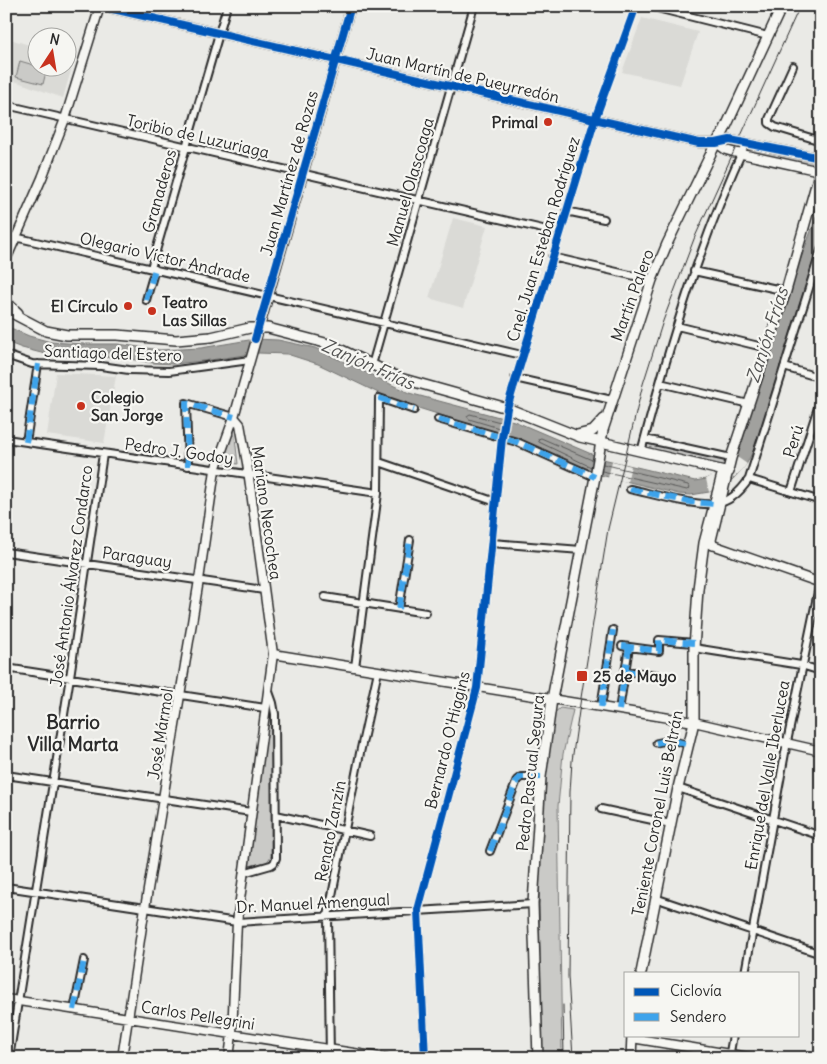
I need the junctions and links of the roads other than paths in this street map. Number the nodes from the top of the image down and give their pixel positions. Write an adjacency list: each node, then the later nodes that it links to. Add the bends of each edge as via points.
1 (100, 6): 8 (street, Juan Martín de Pueyrredón); 14 (street)
2 (227, 6): 8 (street, Granaderos)
3 (351, 6): 10 (street, Juan Martínez de Rozas)
4 (474, 6): 12 (street, Manuel Olascoaga)
5 (636, 6): 15 (street, Cnel. Juan Esteban Rodríguez)
6 (649, 6): 9 (street)
7 (782, 6): 9 (main road, Martín Palero)
8 (219, 34): 10 (street, Juan Martín de Pueyrredón); 19 (street, Granaderos)
9 (768, 36): 17 (main road, Martín Palero)
10 (335, 60): 12 (street, Juan Martín de Pueyrredón); 23 (street, Juan Martínez de Rozas)
11 (793, 66): 16 (street, via 769,123)
12 (450, 87): 15 (street, Juan Martín de Pueyrredón); 24 (street, Manuel Olascoaga)
13 (6, 105): 14 (street, Toribio de Luzuriaga)
14 (65, 119): 19 (street, Toribio de Luzuriaga); 29 (street)
15 (594, 119): 17 (street, Juan Martín de Pueyrredón, via 699,143); 25 (street, Cnel. Juan Esteban Rodríguez)
16 (821, 141)
17 (716, 143): 18 (street, Juan Martín de Pueyrredón, via 726,140); 20 (street, Juan Martín de Pueyrredón); 35 (main road, Martín Palero)
18 (746, 143): 20 (street); 21 (street, Juan Martín de Pueyrredón)
19 (186, 147): 23 (street, Toribio de Luzuriaga); 33 (street, Granaderos)
20 (740, 154): 22 (street, Juan Martín de Pueyrredón); 34 (street)
21 (821, 158)
22 (820, 170): 36 (main road)
23 (302, 174): 24 (street, Toribio de Luzuriaga); 37 (street, Juan Martínez de Rozas)
24 (420, 200): 27 (street, Toribio de Luzuriaga); 42 (street, Manuel Olascoaga)
25 (566, 211): 26 (street); 27 (street, Cnel. Juan Esteban Rodríguez)
26 (604, 219)
27 (560, 233): 31 (street, Cnel. Juan Esteban Rodríguez)
28 (6, 234): 29 (street, Olegario Víctor Andrade)
29 (17, 237): 32 (street); 33 (street, Olegario Víctor Andrade)
30 (821, 250): 51 (street)
31 (552, 257): 35 (street); 48 (street, Cnel. Juan Esteban Rodríguez)
32 (6, 260)
33 (153, 269): 37 (street, Olegario Víctor Andrade); 38 (street, Granaderos)
34 (694, 271): 36 (street); 43 (street)
35 (652, 280): 56 (main road, Martín Palero)
36 (786, 291): 45 (main road)
37 (268, 296): 42 (street, Olegario Víctor Andrade); 44 (street, Juan Martínez de Rozas)
38 (146, 300)
39 (6, 302): 41 (main road)
40 (6, 310): 41 (main road)
41 (26, 320): 44 (main road, via 61,334 176,340)
42 (384, 323): 48 (street, Olegario Víctor Andrade); 50 (street, Manuel Olascoaga)
43 (677, 326): 45 (street); 54 (street)
44 (260, 327): 46 (street, Juan Martínez de Rozas); 50 (main road, via 319,340)
45 (767, 348): 57 (main road)
46 (252, 350): 49 (street, Santiago del Estero, via 169,371); 61 (street)
47 (6, 355): 49 (street, Santiago del Estero)
48 (522, 355): 52 (street, Cnel. Juan Esteban Rodríguez)
49 (38, 364): 68 (street)
50 (372, 365): 58 (main road, via 410,382)
51 (784, 367): 53 (street); 79 (street)
52 (515, 378): 56 (street); 58 (street, Cnel. Juan Esteban Rodríguez)
53 (821, 378)
54 (660, 383): 57 (street); 67 (street)
55 (821, 398): 81 (street, Perú)
56 (612, 400): 60 (main road, Martín Palero)
57 (749, 404): 72 (main road)
58 (507, 408): 63 (street, Cnel. Juan Esteban Rodríguez); 64 (main road)
59 (414, 410): 73 (street, via 379,398)
60 (608, 413): 64 (main road, via 593,431); 69 (main road, Martín Palero)
61 (234, 417): 74 (street, via 186,403); 76 (street, José Mármol); 78 (street, Mariano Necochea, via 240,424)
62 (438, 419): 65 (street)
63 (504, 426): 65 (street, Bernardo O'Higgins)
64 (573, 435): 69 (main road)
65 (502, 436): 75 (street); 84 (street, Bernardo O'Higgins)
66 (6, 439): 68 (street, Pedro J. Godoy)
67 (645, 439): 70 (street); 72 (street)
68 (26, 442): 71 (street, Pedro J. Godoy)
69 (600, 443): 70 (main road); 75 (main road, Martín Palero)
70 (641, 452): 77 (main road)
71 (103, 454): 74 (street, Pedro J. Godoy); 91 (street, José Antonio Álvarez Condarco)
72 (731, 458): 77 (main road)
73 (379, 462): 82 (street); 84 (street)
74 (188, 466): 76 (street, Pedro J. Godoy)
75 (596, 468): 89 (main road, Pedro Pascual Segura)
76 (215, 470): 78 (street, Pedro J. Godoy); 92 (street, José Mármol)
77 (726, 472): 85 (main road); 85 (main road, Teniente Coronel Luis Beltrán, via 720,481)
78 (248, 474): 82 (street, Pedro J. Godoy); 94 (street, Mariano Necochea)
79 (749, 479): 81 (street); 85 (street, via 738,493)
80 (630, 489): 85 (street, via 691,502)
81 (791, 492): 83 (street)
82 (378, 493): 96 (street)
83 (821, 501)
84 (496, 502): 87 (street, Bernardo O'Higgins)
85 (718, 503): 88 (main road, Teniente Coronel Luis Beltrán)
86 (410, 540): 97 (street)
87 (492, 543): 89 (street); 111 (street, Bernardo O'Higgins)
88 (708, 544): 93 (street); 100 (main road, Teniente Coronel Luis Beltrán, via 698,589)
89 (581, 550): 113 (main road, Pedro Pascual Segura)
90 (6, 552): 91 (street, Paraguay)
91 (87, 564): 92 (street, Paraguay); 109 (street, José Antonio Álvarez Condarco)
92 (199, 580): 94 (street, Paraguay); 112 (street, José Mármol)
93 (820, 583): 102 (street, Enrique del Valle Iberlucea)
94 (264, 590): 101 (street, Mariano Necochea)
95 (325, 597): 96 (street)
96 (362, 603): 97 (street); 103 (street)
97 (400, 609): 98 (street)
98 (426, 613)
99 (613, 630): 114 (street)
100 (694, 646): 102 (street); 106 (street, via 659,640 659,651 626,647); 117 (main road, Teniente Coronel Luis Beltrán)
101 (273, 654): 103 (street); 110 (street, Mariano Necochea)
102 (801, 665): 107 (street); 118 (street, Enrique del Valle Iberlucea)
103 (355, 667): 105 (street)
104 (6, 668): 109 (street)
105 (378, 671): 111 (street); 132 (street, Renato Zanzín)
106 (625, 671): 108 (street); 116 (street)
107 (821, 671)
108 (657, 674)
109 (70, 677): 112 (street); 124 (street, José Antonio Álvarez Condarco)
110 (268, 688): 115 (street, Mariano Necochea); 129 (street, Mariano Necochea, via 275,714)
111 (477, 688): 113 (street); 142 (street, Bernardo O'Higgins)
112 (180, 694): 115 (street); 126 (street, José Mármol)
113 (552, 699): 114 (street); 123 (main road, Pedro Pascual Segura)
114 (601, 707): 116 (street)
115 (265, 708): 128 (street, Mariano Necochea)
116 (619, 710): 117 (street)
117 (694, 722): 118 (street); 120 (main road, Teniente Coronel Luis Beltrán)
118 (787, 742): 121 (street); 130 (street, Enrique del Valle Iberlucea)
119 (656, 743): 120 (street, via 671,740)
120 (689, 745): 125 (main road, Teniente Coronel Luis Beltrán)
121 (821, 751)
122 (6, 775): 124 (street)
123 (541, 776): 135 (street, via 517,780); 140 (main road, Pedro Pascual Segura)
124 (54, 782): 126 (street); 138 (street, José Antonio Álvarez Condarco)
125 (678, 788): 130 (street); 131 (main road, Teniente Coronel Luis Beltrán)
126 (164, 799): 128 (street); 141 (street, José Mármol)
127 (601, 810): 131 (street)
128 (251, 812): 136 (street, Mariano Necochea)
129 (276, 816): 132 (street); 136 (street, Mariano Necochea, via 275,861)
130 (773, 820): 134 (street); 145 (street, Enrique del Valle Iberlucea)
131 (671, 824): 139 (main road, Teniente Coronel Luis Beltrán)
132 (344, 830): 133 (street); 143 (street, Renato Zanzín)
133 (370, 836)
134 (821, 836)
135 (490, 851)
136 (243, 873): 144 (street, Mariano Necochea)
137 (6, 887): 138 (street, Dr. Manuel Amengual)
138 (36, 892): 141 (street, Dr. Manuel Amengual); 151 (street, José Antonio Álvarez Condarco)
139 (656, 898): 145 (street); 148 (main road, Teniente Coronel Luis Beltrán)
140 (533, 904): 142 (street, Dr. Manuel Amengual); 164 (main road, Pedro Pascual Segura)
141 (145, 909): 144 (street, Dr. Manuel Amengual); 153 (street, José Mármol)
142 (418, 910): 143 (street, Dr. Manuel Amengual); 163 (street, Bernardo O'Higgins)
143 (328, 916): 144 (street, Dr. Manuel Amengual); 157 (street, Renato Zanzín)
144 (237, 922): 154 (street, Mariano Necochea)
145 (753, 931): 146 (street); 149 (street, Enrique del Valle Iberlucea)
146 (821, 954)
147 (84, 960): 152 (street)
148 (641, 972)
149 (745, 972)
150 (6, 999): 151 (street, Carlos Pellegrini)
151 (18, 1001): 152 (street, Carlos Pellegrini); 159 (street, José Antonio Álvarez Condarco)
152 (74, 1010): 153 (street, Carlos Pellegrini)
153 (128, 1018): 154 (street, Carlos Pellegrini); 160 (street, José Mármol)
154 (232, 1034): 157 (street, Carlos Pellegrini); 161 (street, Mariano Necochea)
155 (632, 1036): 158 (street); 165 (main road)
156 (733, 1036): 158 (street)
157 (330, 1054): 162 (street, Carlos Pellegrini)
158 (729, 1056): 166 (street)
159 (9, 1058)
160 (122, 1058)
161 (229, 1058)
162 (386, 1058)
163 (425, 1058)
164 (538, 1058)
165 (631, 1058)
166 (754, 1058)

